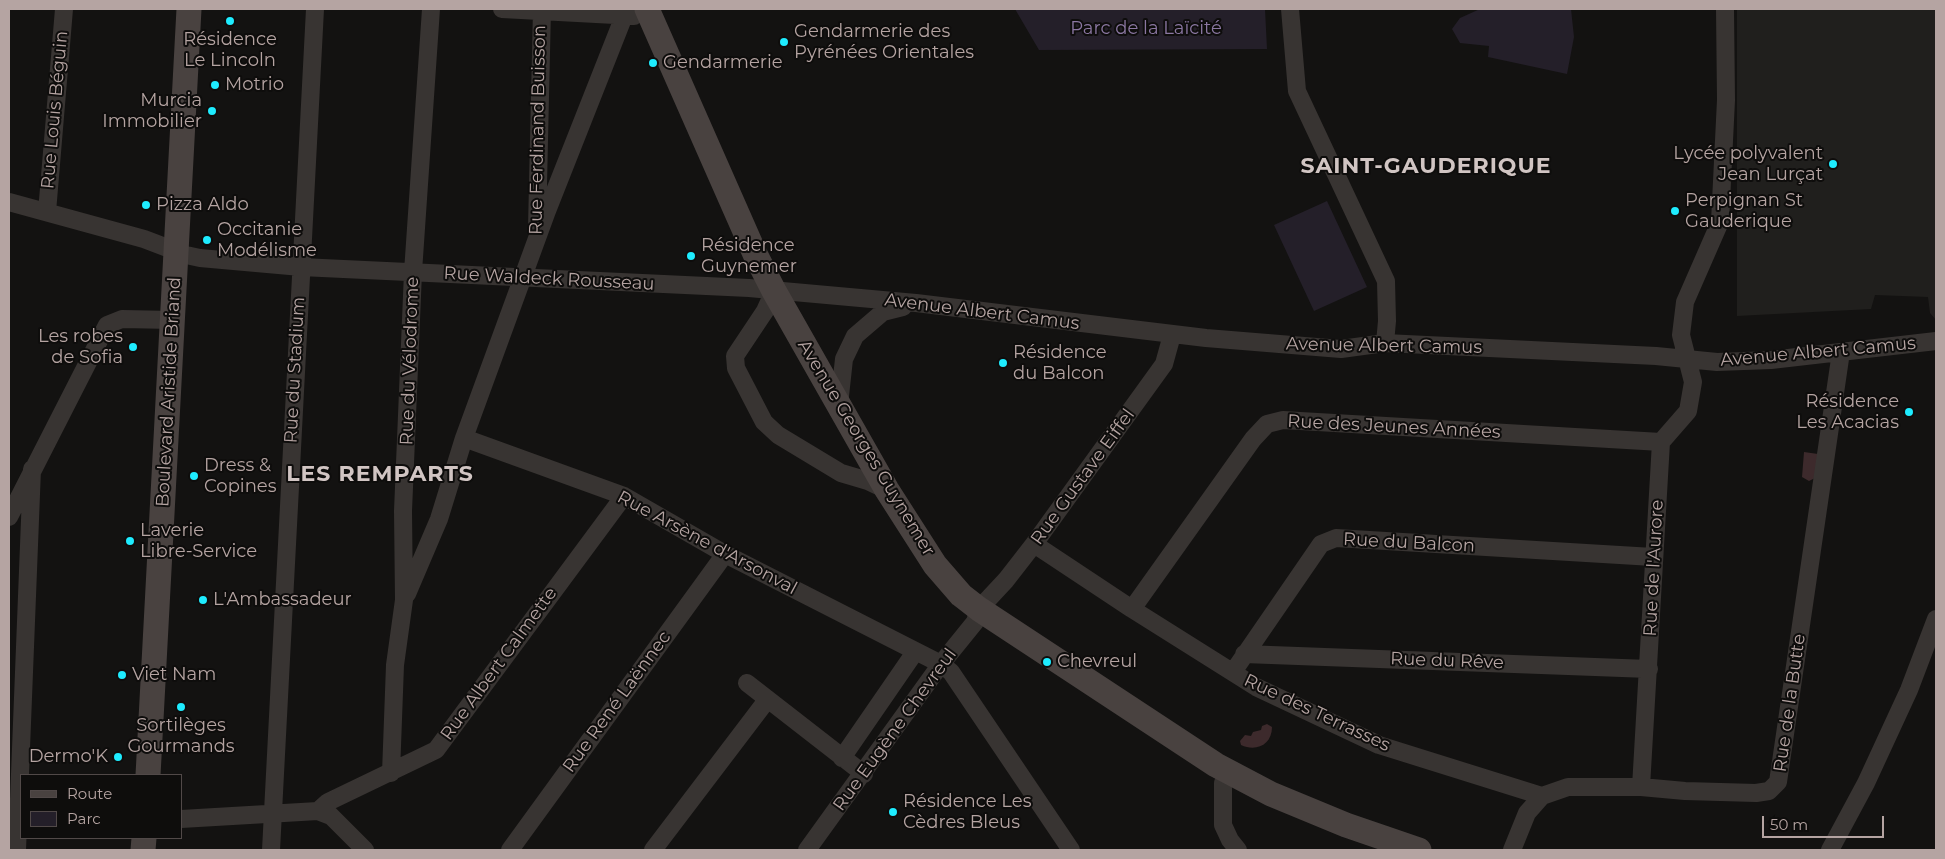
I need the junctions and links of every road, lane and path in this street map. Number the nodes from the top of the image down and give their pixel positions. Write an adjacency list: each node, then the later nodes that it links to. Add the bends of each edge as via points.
1 (64, 9): 11 (street, Rue Louis Béguin)
2 (189, 9): 13 (street, Boulevard Aristide Briand)
3 (315, 9): 14 (street, Rue du Stadium)
4 (431, 9): 15 (street, Rue du Vélodrome)
5 (502, 9): 8 (street)
6 (1290, 9): 22 (street, via 1297,90 1386,281)
7 (1725, 9): 24 (street, via 1726,100 1720,222 1685,302 1681,336)
8 (541, 10): 9 (street); 12 (street, Rue Ferdinand Buisson)
9 (640, 13): 12 (street); 17 (street, Avenue Georges Guynemer)
10 (9, 202): 11 (street, Rue Waldeck Rousseau)
11 (47, 212): 13 (street, Rue Waldeck Rousseau)
12 (538, 238): 16 (street, Rue Ferdinand Buisson)
13 (177, 250): 14 (street, Rue Waldeck Rousseau, via 190,256); 19 (street, Boulevard Aristide Briand)
14 (301, 267): 15 (street, Rue Waldeck Rousseau); 54 (street, Rue du Stadium)
15 (413, 272): 16 (street, Rue Waldeck Rousseau); 35 (street, Rue du Vélodrome, via 403,511)
16 (523, 278): 17 (street, Rue Waldeck Rousseau); 26 (street, Rue Ferdinand Buisson)
17 (774, 291): 18 (street, Avenue Albert Camus); 25 (street, Avenue Georges Guynemer); 29 (street, via 765,312 735,356 736,368 764,422 778,435 841,473)
18 (916, 303): 20 (street, Avenue Albert Camus); 25 (street, via 883,312 855,336 844,359)
19 (173, 320): 28 (street, via 122,319 107,325); 49 (street, Boulevard Aristide Briand)
20 (1172, 335): 22 (street, Avenue Albert Camus, via 1341,349); 32 (street, Rue Gustave Eiffel, via 1164,364)
21 (1936, 340): 23 (street, Avenue Albert Camus)
22 (1385, 344): 24 (street, Avenue Albert Camus)
23 (1841, 352): 24 (street, Avenue Albert Camus, via 1755,361); 51 (street, Rue de la Butte, via 1778,782 1769,791 1756,793)
24 (1686, 360): 27 (street, via 1693,382 1688,411)
25 (839, 405): 29 (street, Avenue Georges Guynemer)
26 (464, 438): 30 (street, Rue Arsène d'Arsonval); 35 (street, Rue Ferdinand Buisson, via 439,519)
27 (1661, 442): 34 (street, Rue de l'Aurore); 37 (street, Rue des Jeunes Années, via 1283,420 1267,424 1253,439)
28 (32, 469): 31 (street); 56 (street)
29 (887, 490): 36 (street, Avenue Georges Guynemer, via 935,565 961,595)
30 (624, 496): 33 (street, Rue Arsène d'Arsonval); 48 (street, Rue Albert Calmette, via 436,750)
31 (9, 517)
32 (1034, 544): 36 (street, Rue Gustave Eiffel); 37 (street, Rue des Terrasses)
33 (725, 554): 39 (street, Rue Arsène d'Arsonval); 61 (street, Rue René Laënnec)
34 (1653, 557): 40 (street, Rue du Balcon, via 1336,538 1321,544); 42 (street, Rue de l'Aurore)
35 (404, 600): 48 (street, Rue du Vélodrome, via 395,665)
36 (979, 609): 41 (street, Rue Eugène Chevreul, via 975,622); 47 (street, Avenue Georges Guynemer)
37 (1132, 610): 43 (street, Rue des Terrasses)
38 (1936, 619): 67 (street, via 1909,690 1866,783)
39 (916, 652): 41 (street, Rue Arsène d'Arsonval); 46 (street, Rue Eugène Chevreul)
40 (1244, 654): 42 (street, Rue du Rêve); 43 (street, Rue du Balcon)
41 (941, 664): 50 (street, Rue Eugène Chevreul); 63 (street, via 951,672)
42 (1649, 669): 51 (street, Rue de l'Aurore)
43 (1233, 672): 52 (street, Rue des Terrasses, via 1256,687 1379,745)
44 (747, 683): 45 (street)
45 (767, 700): 46 (street); 62 (street)
46 (842, 758): 50 (street)
47 (1228, 771): 64 (street, via 1223,783 1222,825); 65 (street, Avenue Georges Guynemer, via 1271,794)
48 (391, 773): 53 (street, Rue Albert Calmette, via 328,802)
49 (148, 774)
50 (864, 774): 57 (street, Rue Eugène Chevreul)
51 (1641, 787): 52 (street, Rue de la Butte, via 1568,787)
52 (1542, 796): 66 (street, via 1527,813)
53 (318, 811): 54 (street); 60 (street, via 331,816)
54 (272, 814): 55 (street); 59 (street, Rue du Stadium)
55 (182, 820)
56 (14, 826): 58 (street)
57 (811, 849)
58 (17, 850)
59 (271, 850)
60 (366, 850)
61 (510, 850)
62 (653, 850)
63 (1071, 850)
64 (1238, 850)
65 (1414, 850)
66 (1512, 850)
67 (1830, 850)

